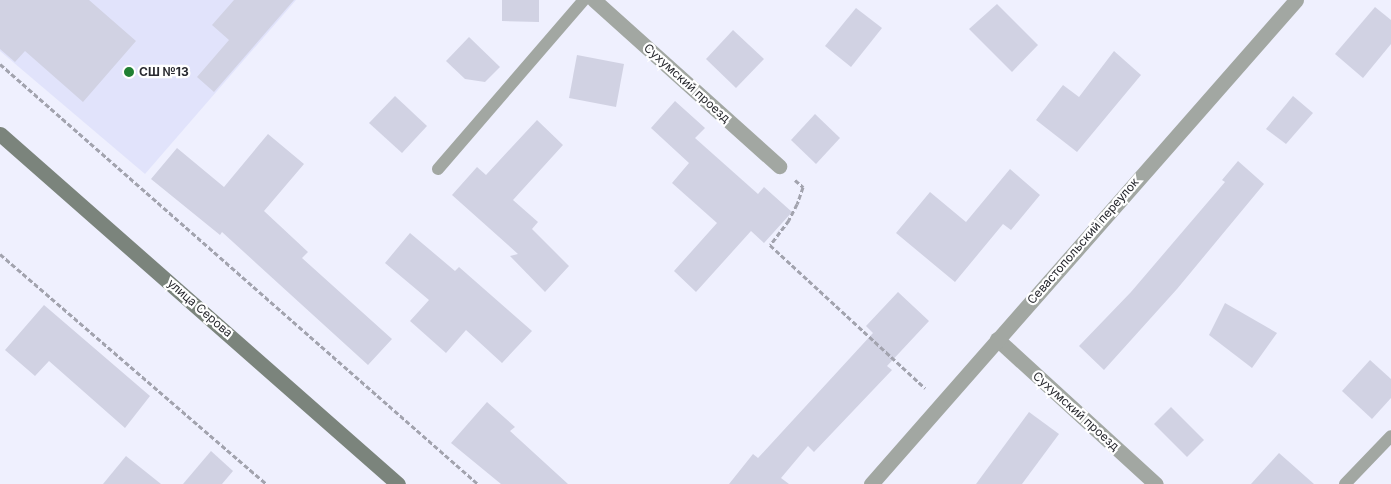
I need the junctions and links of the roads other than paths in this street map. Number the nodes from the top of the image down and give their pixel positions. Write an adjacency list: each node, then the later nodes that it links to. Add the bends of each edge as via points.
1 (584, 0): 6 (lane)
2 (594, 0): 5 (street, Сухумский проезд)
3 (1296, 0): 7 (street, Севастопольский переулок)
4 (0, 134): 9 (main road, улица Серова)
5 (779, 166)
6 (438, 169)
7 (997, 339): 10 (street, Севастопольский переулок); 11 (street, Сухумский проезд)
8 (1391, 436): 12 (lane)
9 (398, 484)
10 (871, 484)
11 (1156, 484)
12 (1345, 484)

